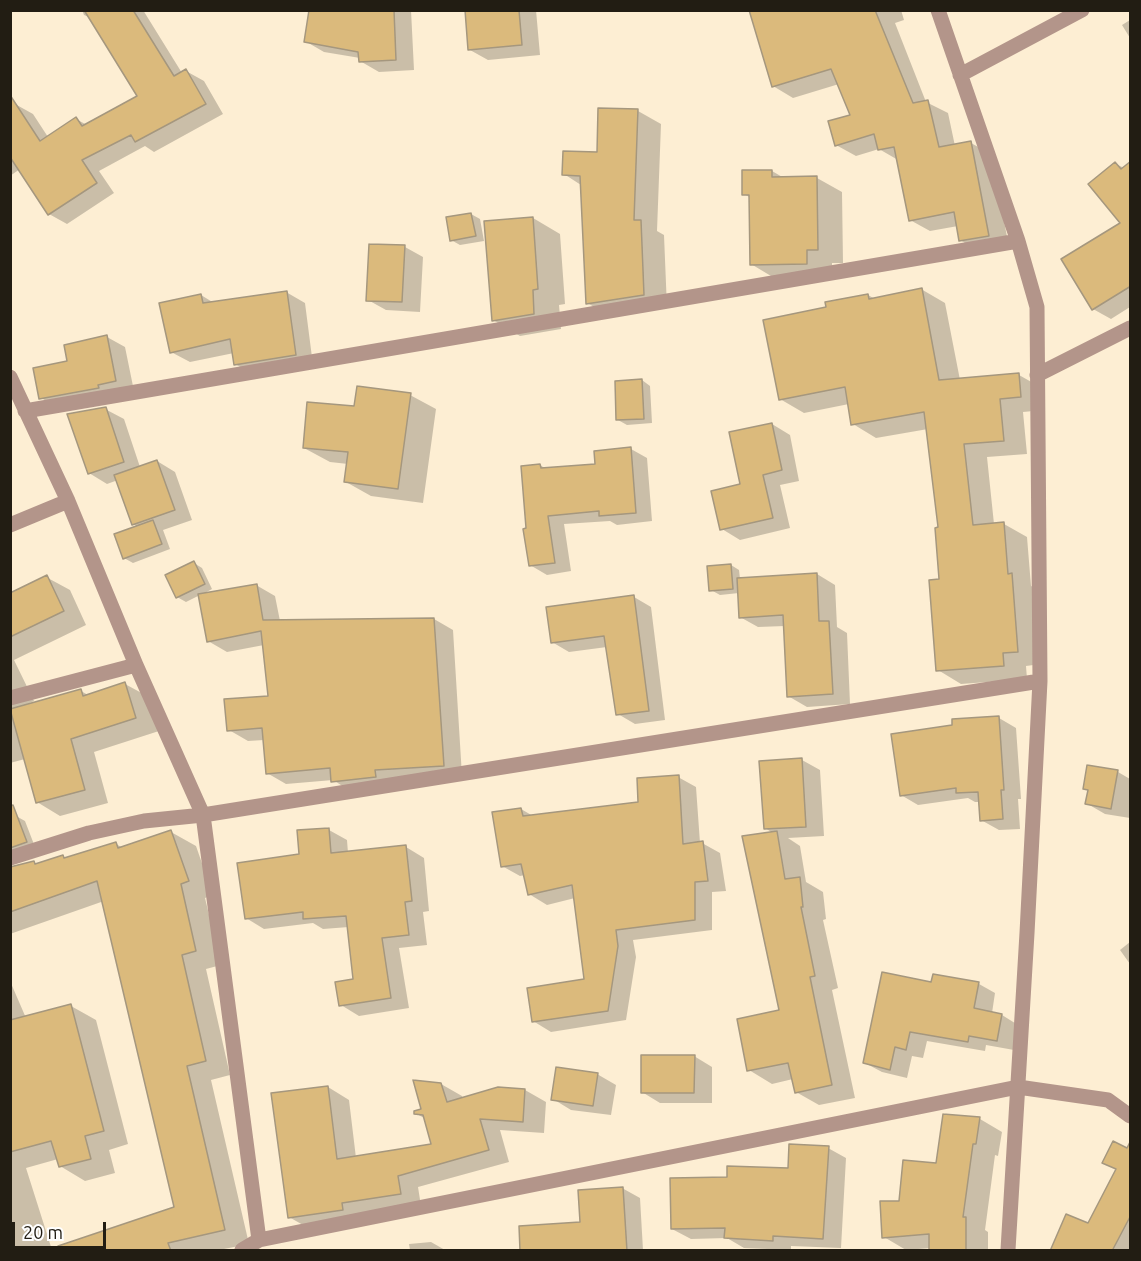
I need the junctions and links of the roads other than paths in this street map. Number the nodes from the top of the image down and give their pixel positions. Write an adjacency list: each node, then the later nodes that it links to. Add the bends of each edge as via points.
1 (938, 10): 3 (street)
2 (1082, 10): 3 (street)
3 (960, 75): 4 (street)
4 (1018, 241): 6 (street, via 1037,307); 8 (street)
5 (1131, 328): 6 (street)
6 (1037, 375): 12 (street)
7 (10, 377): 8 (street)
8 (25, 411): 9 (street)
9 (68, 501): 10 (street); 11 (street)
10 (10, 525)
11 (136, 665): 13 (street); 14 (street)
12 (1040, 681): 14 (street); 16 (street)
13 (10, 698)
14 (203, 814): 15 (street, via 89,833); 18 (street)
15 (10, 858)
16 (1017, 1087): 17 (street, via 1108,1100); 18 (street); 20 (street)
17 (1131, 1116)
18 (259, 1240): 19 (street)
19 (242, 1251)
20 (1008, 1251)

